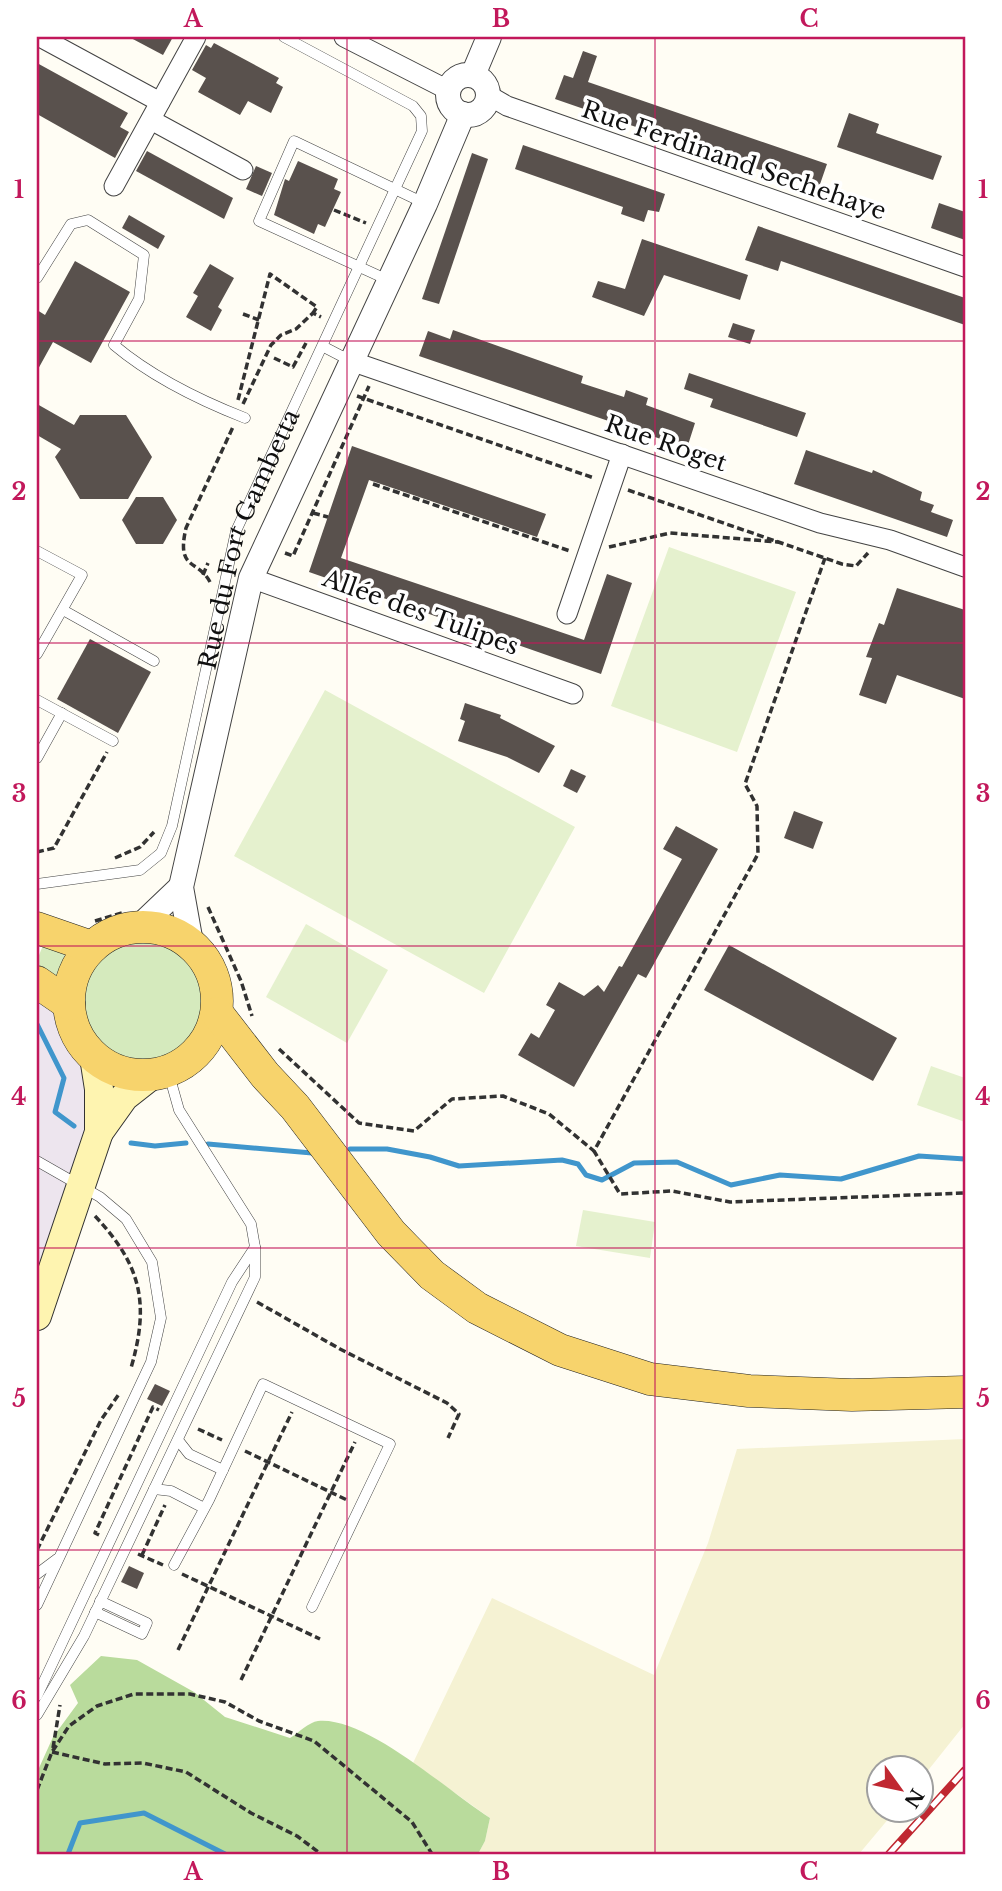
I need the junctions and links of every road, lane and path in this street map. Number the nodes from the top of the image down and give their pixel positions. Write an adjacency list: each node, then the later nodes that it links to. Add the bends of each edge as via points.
1 (40, 37): 10 (street)
2 (196, 37): 10 (street)
3 (284, 37): 15 (lane, Rue du Fort Gambetta, via 413,106 421,116 422,131)
4 (344, 37): 6 (street)
5 (489, 37): 7 (street)
6 (369, 43): 8 (street)
7 (473, 75): 8 (street, via 455,79); 9 (street, via 484,82)
8 (449, 90): 11 (street, via 453,107)
9 (488, 95): 11 (street, via 480,111); 20 (street, Rue Ferdinand Sechehaye, via 508,107)
10 (160, 103): 12 (street)
11 (463, 114): 16 (street, Rue du Fort Gambetta)
12 (151, 120): 13 (street); 14 (street)
13 (243, 170)
14 (114, 186)
15 (396, 189): 16 (lane); 18 (lane, Rue du Fort Gambetta); 19 (lane, via 294,141 259,221)
16 (425, 204): 22 (street, Rue du Fort Gambetta)
17 (334, 210): 18 (path)
18 (378, 228): 19 (lane, Rue du Fort Gambetta)
19 (360, 267): 22 (lane); 27 (lane, Rue du Fort Gambetta)
20 (965, 267)
21 (37, 278): 35 (lane, via 71,224 88,220 144,255 139,299 114,345 137,364)
22 (389, 280): 32 (street, Rue du Fort Gambetta)
23 (313, 313): 25 (path); 26 (path, via 317,307 271,274); 35 (path, via 271,345)
24 (243, 314): 26 (path)
25 (318, 315): 27 (path); 28 (path)
26 (259, 320): 35 (path, via 239,398)
27 (335, 323): 30 (lane, Rue du Fort Gambetta)
28 (313, 327)
29 (308, 340): 31 (path, via 293,367)
30 (324, 347): 32 (lane); 49 (lane, Rue du Fort Gambetta, via 236,531)
31 (274, 358)
32 (351, 360): 33 (street, Rue Roget); 42 (street, Rue du Fort Gambetta)
33 (375, 368): 34 (path); 36 (street, Rue Roget)
34 (364, 399): 38 (path); 39 (path)
35 (242, 417): 50 (path, via 182,544 194,569)
36 (622, 454): 38 (street); 48 (street, Rue Roget)
37 (373, 484): 45 (path)
38 (612, 484): 41 (path); 45 (street)
39 (313, 513): 40 (path); 42 (path, via 293,556)
40 (328, 517)
41 (780, 542): 45 (path, via 670,533 611,546); 46 (path)
42 (266, 544): 51 (street, Rue du Fort Gambetta)
43 (37, 551): 53 (lane, via 82,575)
44 (878, 553): 46 (path, via 869,552 856,566)
45 (587, 557): 54 (street)
46 (825, 558): 83 (path, via 745,784 757,806 758,854)
47 (208, 563): 50 (path)
48 (965, 568)
49 (226, 571): 51 (lane); 67 (lane, Rue du Fort Gambetta, via 172,826 161,853 140,870)
50 (204, 575): 52 (path, via 210,579)
51 (251, 578): 57 (street, Allée des Tulipes); 68 (street, Rue du Fort Gambetta)
52 (208, 592)
53 (63, 610): 55 (lane); 56 (lane)
54 (567, 614)
55 (37, 654)
56 (154, 661)
57 (573, 694)
58 (37, 700): 59 (lane)
59 (62, 713): 61 (lane); 62 (lane)
60 (37, 730): 61 (lane)
61 (49, 737): 63 (lane)
62 (113, 741): 65 (path, via 54,848)
63 (37, 758)
64 (159, 822): 66 (path, via 141,847)
65 (37, 852)
66 (104, 859)
67 (37, 884)
68 (181, 887): 70 (street); 73 (street, Rue du Fort Gambetta)
69 (196, 907): 77 (path, via 207,905)
70 (137, 917): 72 (path); 72 (main road, via 114,932); 73 (main road)
71 (37, 928): 72 (main road)
72 (89, 935): 75 (main road)
73 (191, 943): 76 (main road, via 213,975)
74 (37, 982): 75 (main road)
75 (69, 1004): 79 (main road, via 76,1034)
76 (217, 1013): 80 (main road, via 203,1046); 81 (main road)
77 (254, 1023)
78 (271, 1041): 83 (path, via 359,1122 414,1131 452,1099 503,1097 548,1114)
79 (94, 1057): 80 (main road, via 111,1069 131,1074); 82 (main road)
80 (170, 1068): 81 (main road, via 223,1062); 82 (main road, via 124,1097); 88 (lane, via 179,1110 251,1224)
81 (265, 1075): 93 (main road, via 295,1107 391,1233 432,1275 477,1308 560,1350 650,1379 749,1391 852,1395)
82 (99, 1132): 85 (main road)
83 (594, 1151): 86 (path, via 620,1194 673,1191 730,1202)
84 (37, 1161): 85 (lane)
85 (82, 1188): 90 (main road); 110 (lane, via 127,1219 152,1262 161,1318 150,1362)
86 (965, 1193)
87 (94, 1215): 91 (path, via 119,1242 137,1281 140,1327)
88 (255, 1247): 89 (lane, via 255,1277); 107 (lane, via 232,1282)
89 (246, 1295): 96 (lane); 98 (path, via 447,1403 459,1414)
90 (37, 1316)
91 (130, 1371)
92 (120, 1392): 109 (path, via 101,1420)
93 (965, 1392)
94 (297, 1400): 97 (lane); 100 (lane, via 262,1384); 101 (path)
95 (153, 1408): 107 (path, via 95,1533)
96 (186, 1423): 99 (lane); 100 (path)
97 (361, 1430): 104 (path); 105 (lane, via 390,1444)
98 (449, 1438)
99 (178, 1440): 102 (lane, via 189,1454); 103 (lane)
100 (235, 1446): 101 (path); 102 (lane)
101 (268, 1462): 104 (path); 113 (path)
102 (223, 1470): 106 (lane)
103 (154, 1489): 106 (lane); 108 (lane)
104 (331, 1492): 105 (path); 118 (path)
105 (360, 1506): 116 (lane)
106 (204, 1508): 111 (lane)
107 (110, 1540): 122 (lane)
108 (126, 1548): 113 (path); 114 (lane)
109 (37, 1550)
110 (58, 1559): 112 (lane); 115 (lane)
111 (174, 1565)
112 (37, 1574)
113 (208, 1587): 118 (path); 120 (path)
114 (100, 1601): 117 (lane); 117 (lane, via 147,1623 142,1634)
115 (37, 1605)
116 (312, 1607)
117 (95, 1612): 124 (lane)
118 (271, 1616): 119 (path); 121 (path)
119 (320, 1639)
120 (178, 1650)
121 (241, 1680)
122 (37, 1696)
123 (58, 1696): 125 (path, via 62,1711)
124 (37, 1715)
125 (52, 1752): 126 (path); 127 (path, via 105,1764 143,1763 186,1772); 128 (path, via 69,1726 97,1706 134,1694 190,1694 225,1702 259,1721 314,1741 412,1822)
126 (37, 1790)
127 (321, 1854)
128 (432, 1854)

